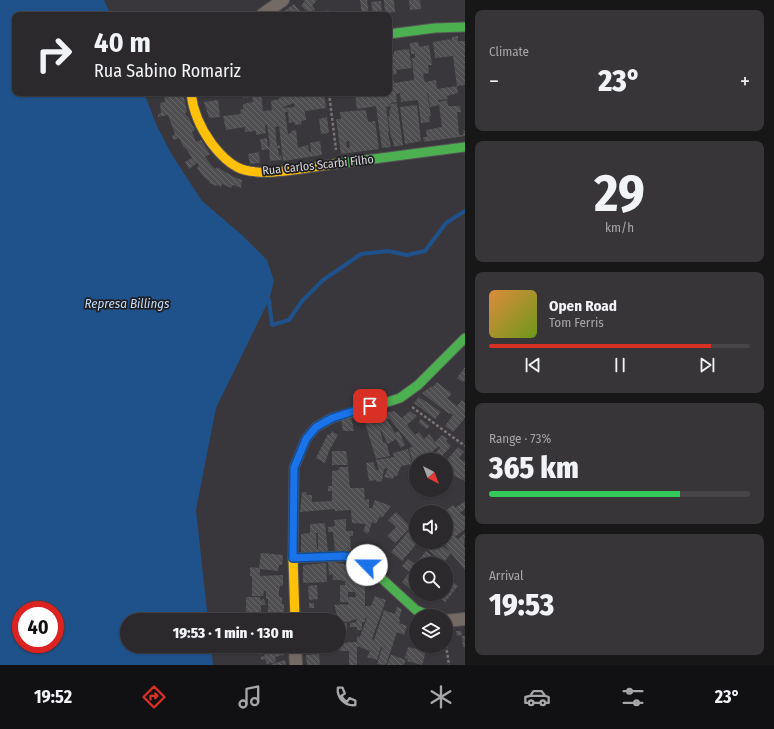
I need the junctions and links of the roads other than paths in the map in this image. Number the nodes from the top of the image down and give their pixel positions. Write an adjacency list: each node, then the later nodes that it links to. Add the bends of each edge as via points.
1 (283, 0): 2 (street)
2 (266, 12)
3 (465, 28): 4 (street, via 435,28)
4 (392, 34)
5 (192, 96): 6 (street, Rua Carlos Scarbi Filho, via 198,121 212,144 230,163 246,171 278,171)
6 (465, 147)
7 (465, 338): 8 (street, via 418,386 400,398 332,418 316,427 306,439 294,468)
8 (293, 558): 9 (street, via 354,558 367,565); 10 (street)
9 (415, 609)
10 (295, 613)
11 (465, 619): 12 (street)
12 (453, 620)
13 (295, 653): 14 (street)
14 (296, 665)

